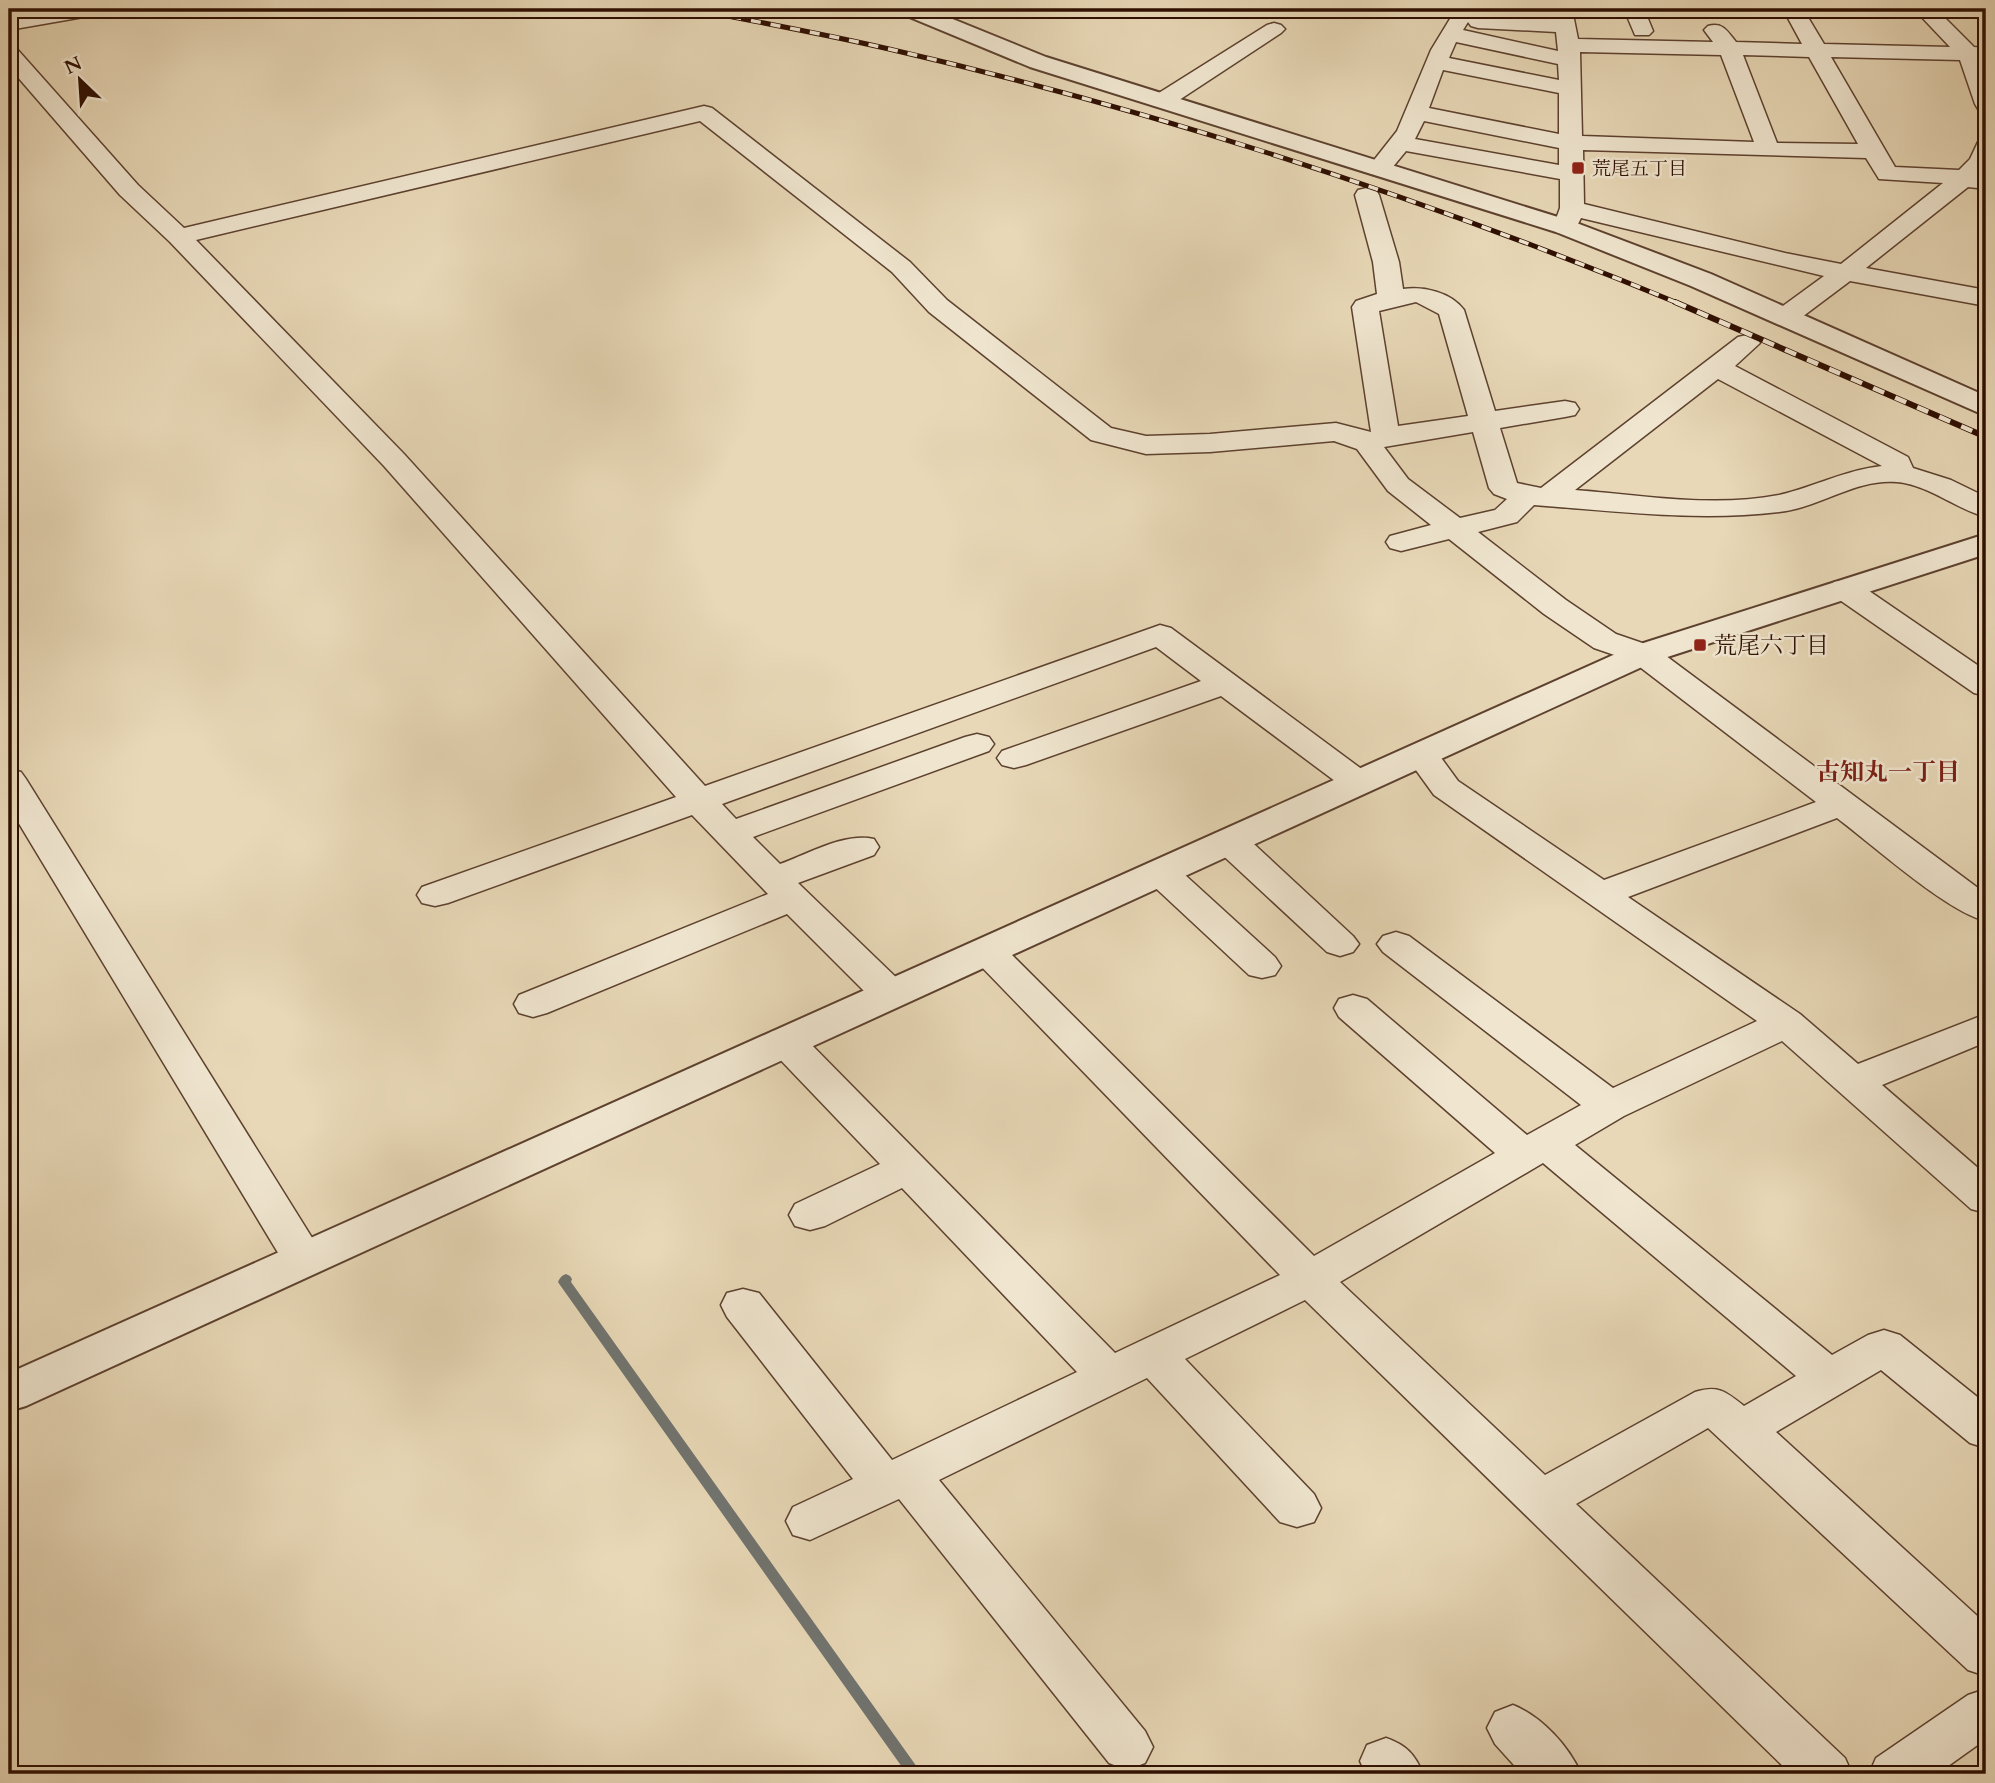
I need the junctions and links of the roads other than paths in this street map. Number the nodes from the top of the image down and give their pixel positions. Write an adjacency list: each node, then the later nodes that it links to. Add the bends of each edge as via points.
1 (26, 9): 7 (street)
2 (95, 9): 9 (street)
3 (910, 9): 20 (street, via 1038,62)
4 (1634, 9): 12 (street)
5 (1793, 9): 14 (street)
6 (1924, 9): 15 (street)
7 (9, 12)
8 (1458, 21): 13 (street); 13 (street); 17 (street)
9 (9, 24)
10 (1716, 28): 12 (street); 13 (street); 14 (street); 28 (street)
11 (1274, 29): 20 (street)
12 (1642, 31): 13 (street)
13 (1567, 34): 18 (street)
14 (1817, 49): 15 (street); 29 (street)
15 (1977, 53): 22 (street)
16 (9, 54): 35 (street, via 129,190)
17 (1437, 62): 18 (street); 21 (street)
18 (1570, 89): 23 (street)
19 (1451, 96): 21 (street)
20 (1162, 101): 30 (street)
21 (1419, 101): 25 (street, via 1411,127); 26 (street)
22 (1986, 104)
23 (1570, 114): 24 (street); 26 (street)
24 (1547, 115)
25 (1399, 143): 30 (street); 31 (street)
26 (1571, 143): 28 (street); 31 (street)
27 (1986, 147): 32 (street)
28 (1768, 150): 29 (street)
29 (1874, 151): 32 (street, via 1886,174)
30 (1379, 169): 34 (street)
31 (1572, 174): 34 (street)
32 (1979, 185): 36 (street)
33 (1367, 195): 37 (street)
34 (1568, 218): 36 (street); 39 (street)
35 (178, 237): 45 (street, via 704,113 901,267 938,306 1101,434 1146,445 1336,432); 61 (street, via 394,460)
36 (1847, 271): 38 (street); 39 (street)
37 (1391, 298): 44 (street, via 1420,293 1451,310); 45 (street, via 1365,307)
38 (1986, 298)
39 (1785, 317): 42 (street)
40 (1748, 343): 41 (street)
41 (1718, 368): 46 (street, via 1898,463); 47 (street)
42 (1986, 407)
43 (1565, 409): 44 (street)
44 (1483, 422): 45 (street); 47 (street, via 1504,488)
45 (1376, 440): 49 (street, via 1398,485)
46 (1899, 473): 47 (street, via 1860,477 1783,503 1722,509); 48 (street, via 1941,486)
47 (1537, 497): 49 (street, via 1506,516)
48 (1986, 508)
49 (1455, 528): 50 (street); 53 (street, via 1605,641)
50 (1401, 542)
51 (1986, 544): 52 (street)
52 (1845, 589): 53 (street); 55 (street)
53 (1643, 654): 57 (street); 62 (street)
54 (1225, 684): 58 (street); 60 (street); 61 (street, via 1160,635)
55 (1986, 686)
56 (977, 744): 63 (street)
57 (1422, 755): 60 (street); 68 (street, via 1446,788)
58 (1014, 758)
59 (9, 779): 87 (street)
60 (1359, 783): 64 (street)
61 (697, 799): 63 (street); 69 (street)
62 (1840, 805): 68 (street); 70 (street)
63 (730, 833): 67 (street)
64 (1229, 841): 66 (street); 72 (street)
65 (861, 847): 67 (street)
66 (1160, 872): 73 (street); 74 (street)
67 (783, 889): 75 (street); 76 (street)
68 (1601, 894): 78 (street)
69 (435, 895)
70 (1986, 910)
71 (1396, 943): 82 (street)
72 (1340, 944)
73 (986, 950): 75 (street); 88 (street)
74 (1262, 966)
75 (890, 994): 80 (street)
76 (533, 1004)
77 (1353, 1008): 83 (street)
78 (1786, 1023): 81 (street); 82 (street)
79 (1986, 1027): 81 (street)
80 (785, 1041): 84 (street); 87 (street)
81 (1852, 1083): 85 (street)
82 (1610, 1106): 83 (street)
83 (1536, 1150): 88 (street); 92 (street)
84 (908, 1168): 86 (street); 91 (street)
85 (1986, 1198)
86 (810, 1215)
87 (304, 1260): 93 (street)
88 (1310, 1279): 90 (street); 97 (street)
89 (743, 1305): 96 (street)
90 (1153, 1354): 91 (street); 98 (street)
91 (1109, 1376): 96 (street)
92 (1830, 1378): 94 (street); 95 (street, via 1884,1347)
93 (9, 1392)
94 (1742, 1429): 97 (street, via 1711,1405); 100 (street)
95 (1986, 1430)
96 (895, 1480): 99 (street); 103 (street)
97 (1540, 1501): 105 (street)
98 (1297, 1508)
99 (810, 1521)
100 (1986, 1655)
101 (1986, 1711): 106 (street)
102 (1513, 1728): 104 (street)
103 (1127, 1747)
104 (1555, 1774)
105 (1826, 1774)
106 (1895, 1774)

